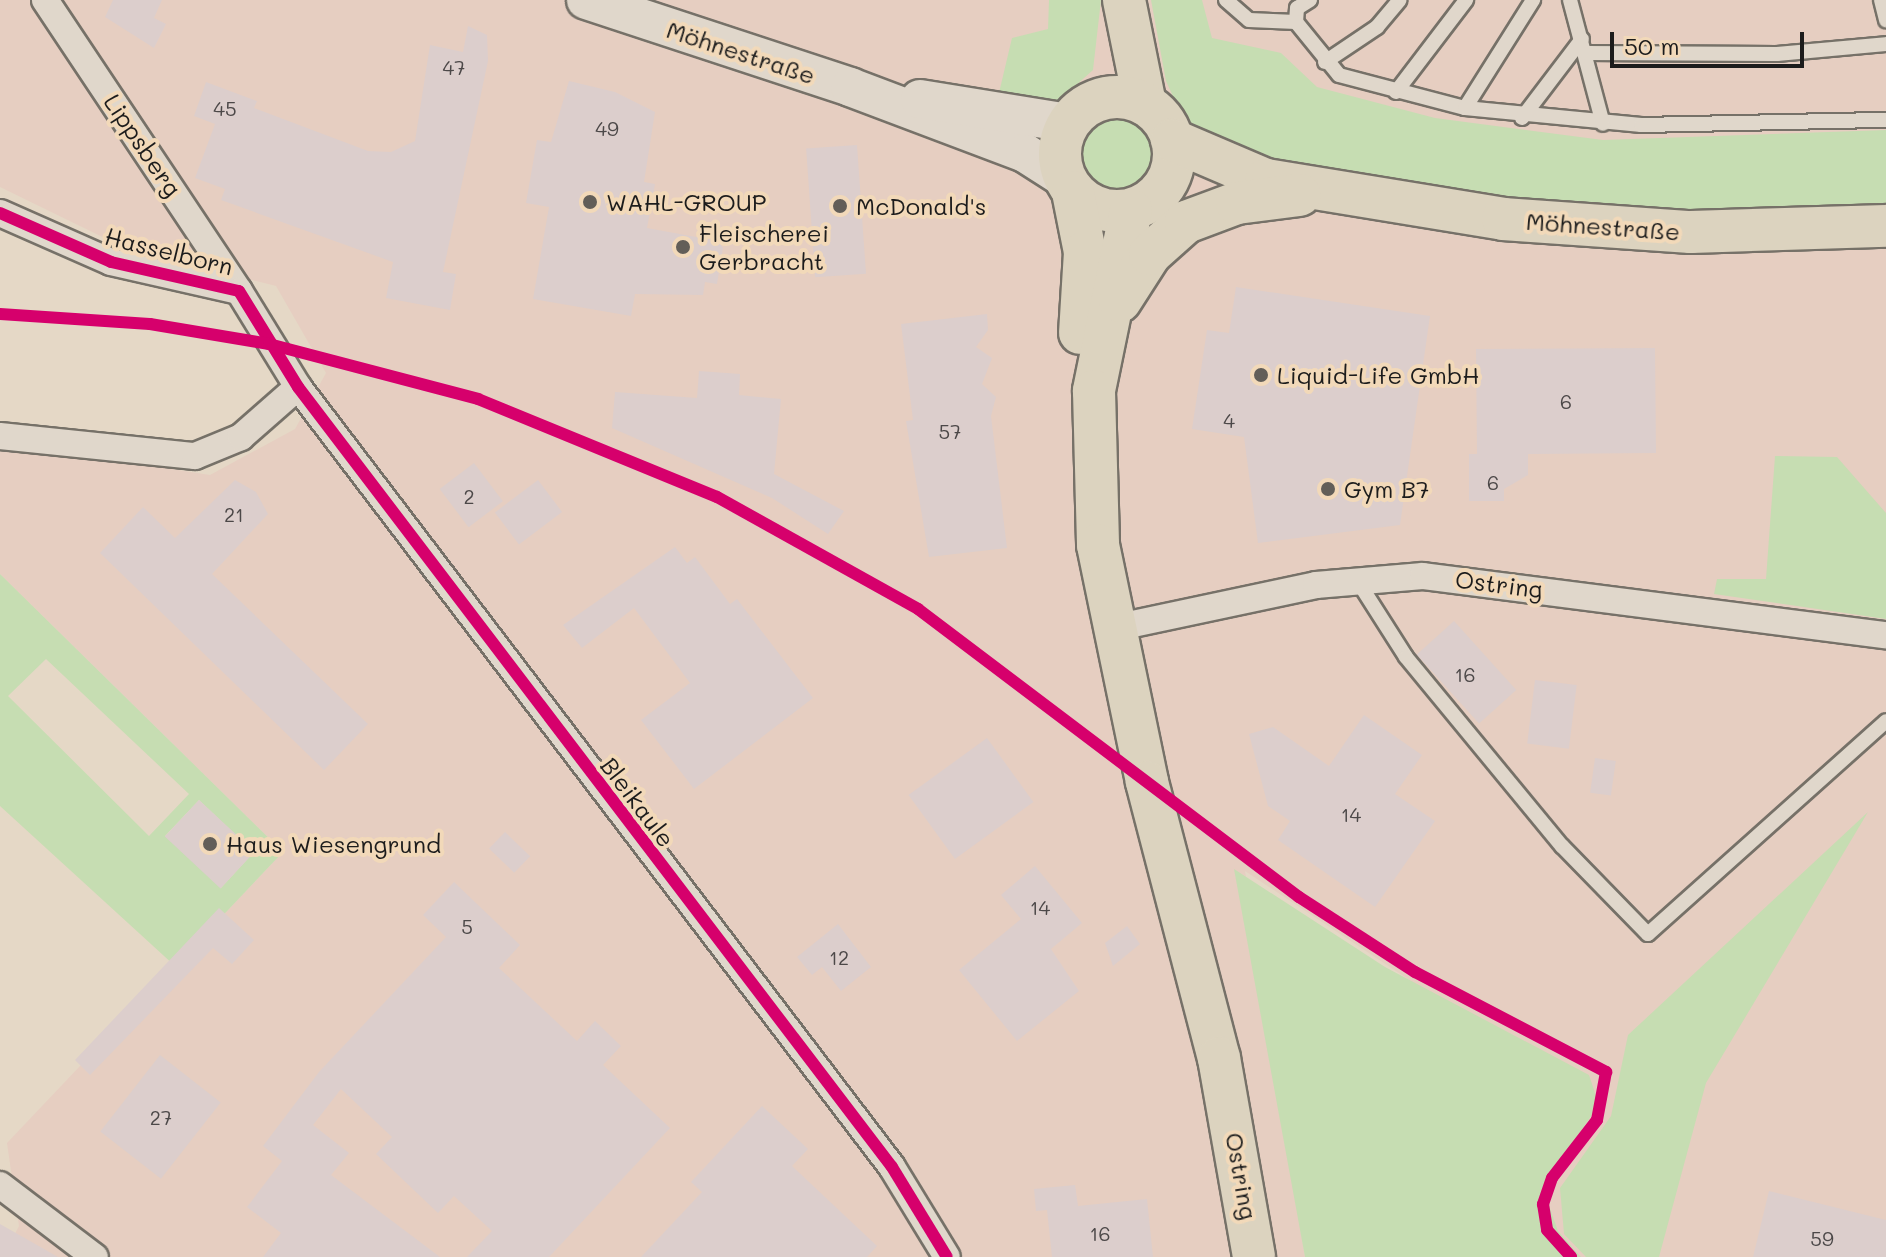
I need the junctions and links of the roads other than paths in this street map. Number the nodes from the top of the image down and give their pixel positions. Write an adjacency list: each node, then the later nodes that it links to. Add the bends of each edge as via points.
1 (45, 0): 33 (street, Lippsberg)
2 (586, 0): 17 (street, Möhnestraße)
3 (1113, 0): 19 (main road)
4 (1124, 0): 20 (main road)
5 (1226, 0): 13 (lane, via 1249,20)
6 (1310, 0): 13 (lane, via 1297,8)
7 (1400, 0): 16 (lane, via 1377,27)
8 (1466, 0): 18 (lane)
9 (1533, 0): 21 (lane)
10 (1570, 0): 15 (lane)
11 (1881, 0): 12 (lane)
12 (1886, 20)
13 (1296, 22): 16 (lane)
14 (1886, 44): 15 (lane, via 1777,54)
15 (1584, 46): 22 (lane); 25 (lane)
16 (1325, 62): 18 (lane, via 1352,81)
17 (850, 87): 24 (street, Möhnestraße); 28 (street, Möhnestraße, via 1025,153)
18 (1396, 92): 21 (lane)
19 (1104, 98): 20 (main road); 24 (main road)
20 (1145, 104): 26 (main road)
21 (1465, 108): 22 (lane)
22 (1522, 118): 25 (lane)
23 (1886, 120): 25 (lane)
24 (1068, 123): 28 (main road, via 1059,150)
25 (1603, 124)
26 (1172, 140): 27 (main road); 30 (main road, via 1173,166)
27 (1266, 180): 29 (main road); 30 (main road)
28 (1069, 185): 30 (main road, via 1106,211); 37 (main road, via 1085,277 1077,384)
29 (1323, 193): 32 (main road, Möhnestraße, via 1599,227); 34 (main road, via 1237,203 1186,222 1150,254)
30 (1146, 200): 34 (main road)
31 (0, 213): 33 (street, Hasselborn, via 111,262)
32 (1886, 226)
33 (239, 291): 35 (street, Hasselborn)
34 (1103, 330): 37 (main road)
35 (293, 381): 36 (street, via 241,437 195,456); 44 (street, Bleikaule, via 892,1167)
36 (0, 436)
37 (1090, 444): 39 (main road, Ostring)
38 (1357, 579): 39 (street, Ostring); 40 (street, Ostring, via 1460,578); 41 (lane, via 1415,668 1562,846 1648,934)
39 (1114, 628): 45 (main road, Ostring, via 1219,1058)
40 (1886, 635)
41 (1886, 721)
42 (2, 1190): 43 (street)
43 (95, 1257)
44 (947, 1257)
45 (1254, 1257)

